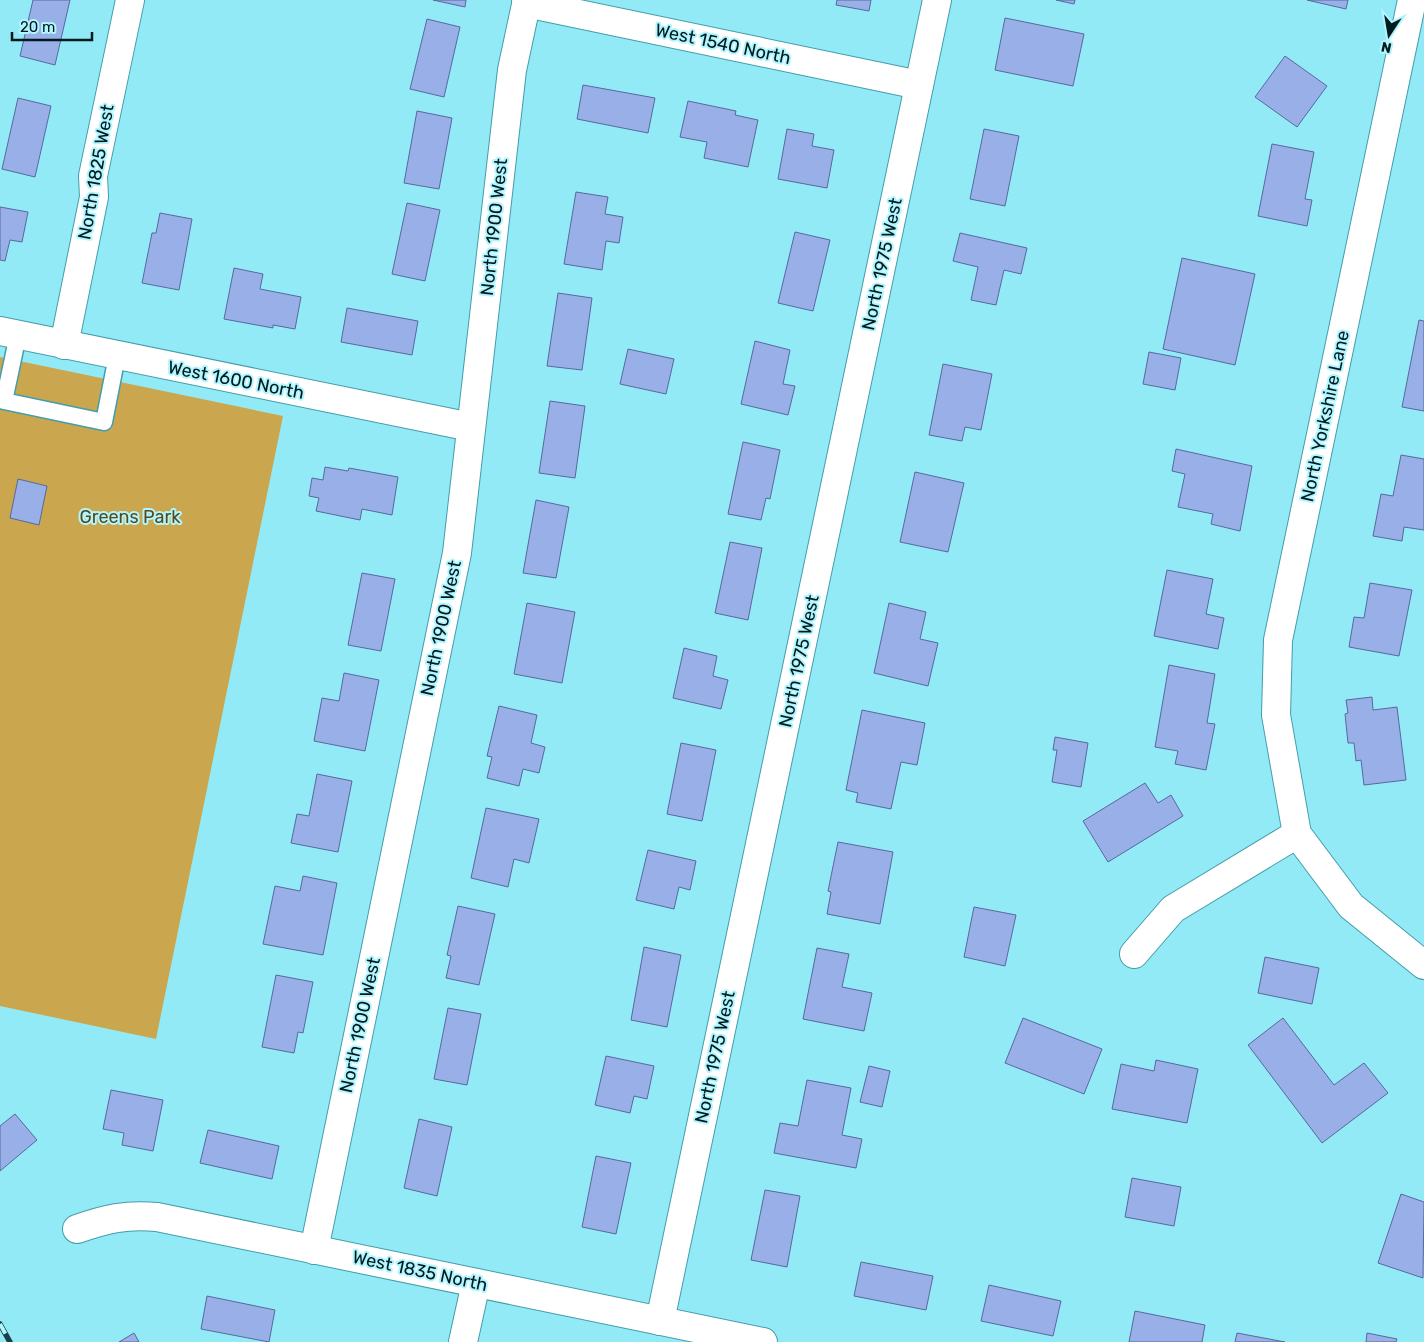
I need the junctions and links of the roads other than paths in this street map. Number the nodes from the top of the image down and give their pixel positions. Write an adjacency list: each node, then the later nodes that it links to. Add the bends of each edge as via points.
1 (130, 0): 7 (street, North 1825 West, via 93,176 94,197)
2 (937, 0): 5 (street, North 1975 West)
3 (1412, 0): 10 (street, North Yorkshire Lane, via 1278,640 1276,715)
4 (526, 2): 5 (street, West 1540 North); 9 (street, North 1900 West, via 512,70)
5 (920, 85): 16 (street, North 1975 West)
6 (9, 333): 7 (street, West 1600 North); 8 (lane, via 4,401 104,422)
7 (64, 345): 8 (street, West 1600 North)
8 (117, 356): 9 (street, West 1600 North)
9 (472, 428): 14 (street, North 1900 West, via 457,553)
10 (1297, 834): 11 (street, via 1173,909); 12 (street, via 1351,906)
11 (1134, 954)
12 (1424, 965)
13 (77, 1230): 14 (street, West 1835 North, via 112,1217 138,1215)
14 (314, 1250): 15 (street, West 1835 North)
15 (476, 1283): 16 (street, West 1835 North); 17 (street)
16 (660, 1321): 18 (street, West 1835 North)
17 (463, 1342)
18 (763, 1342)

